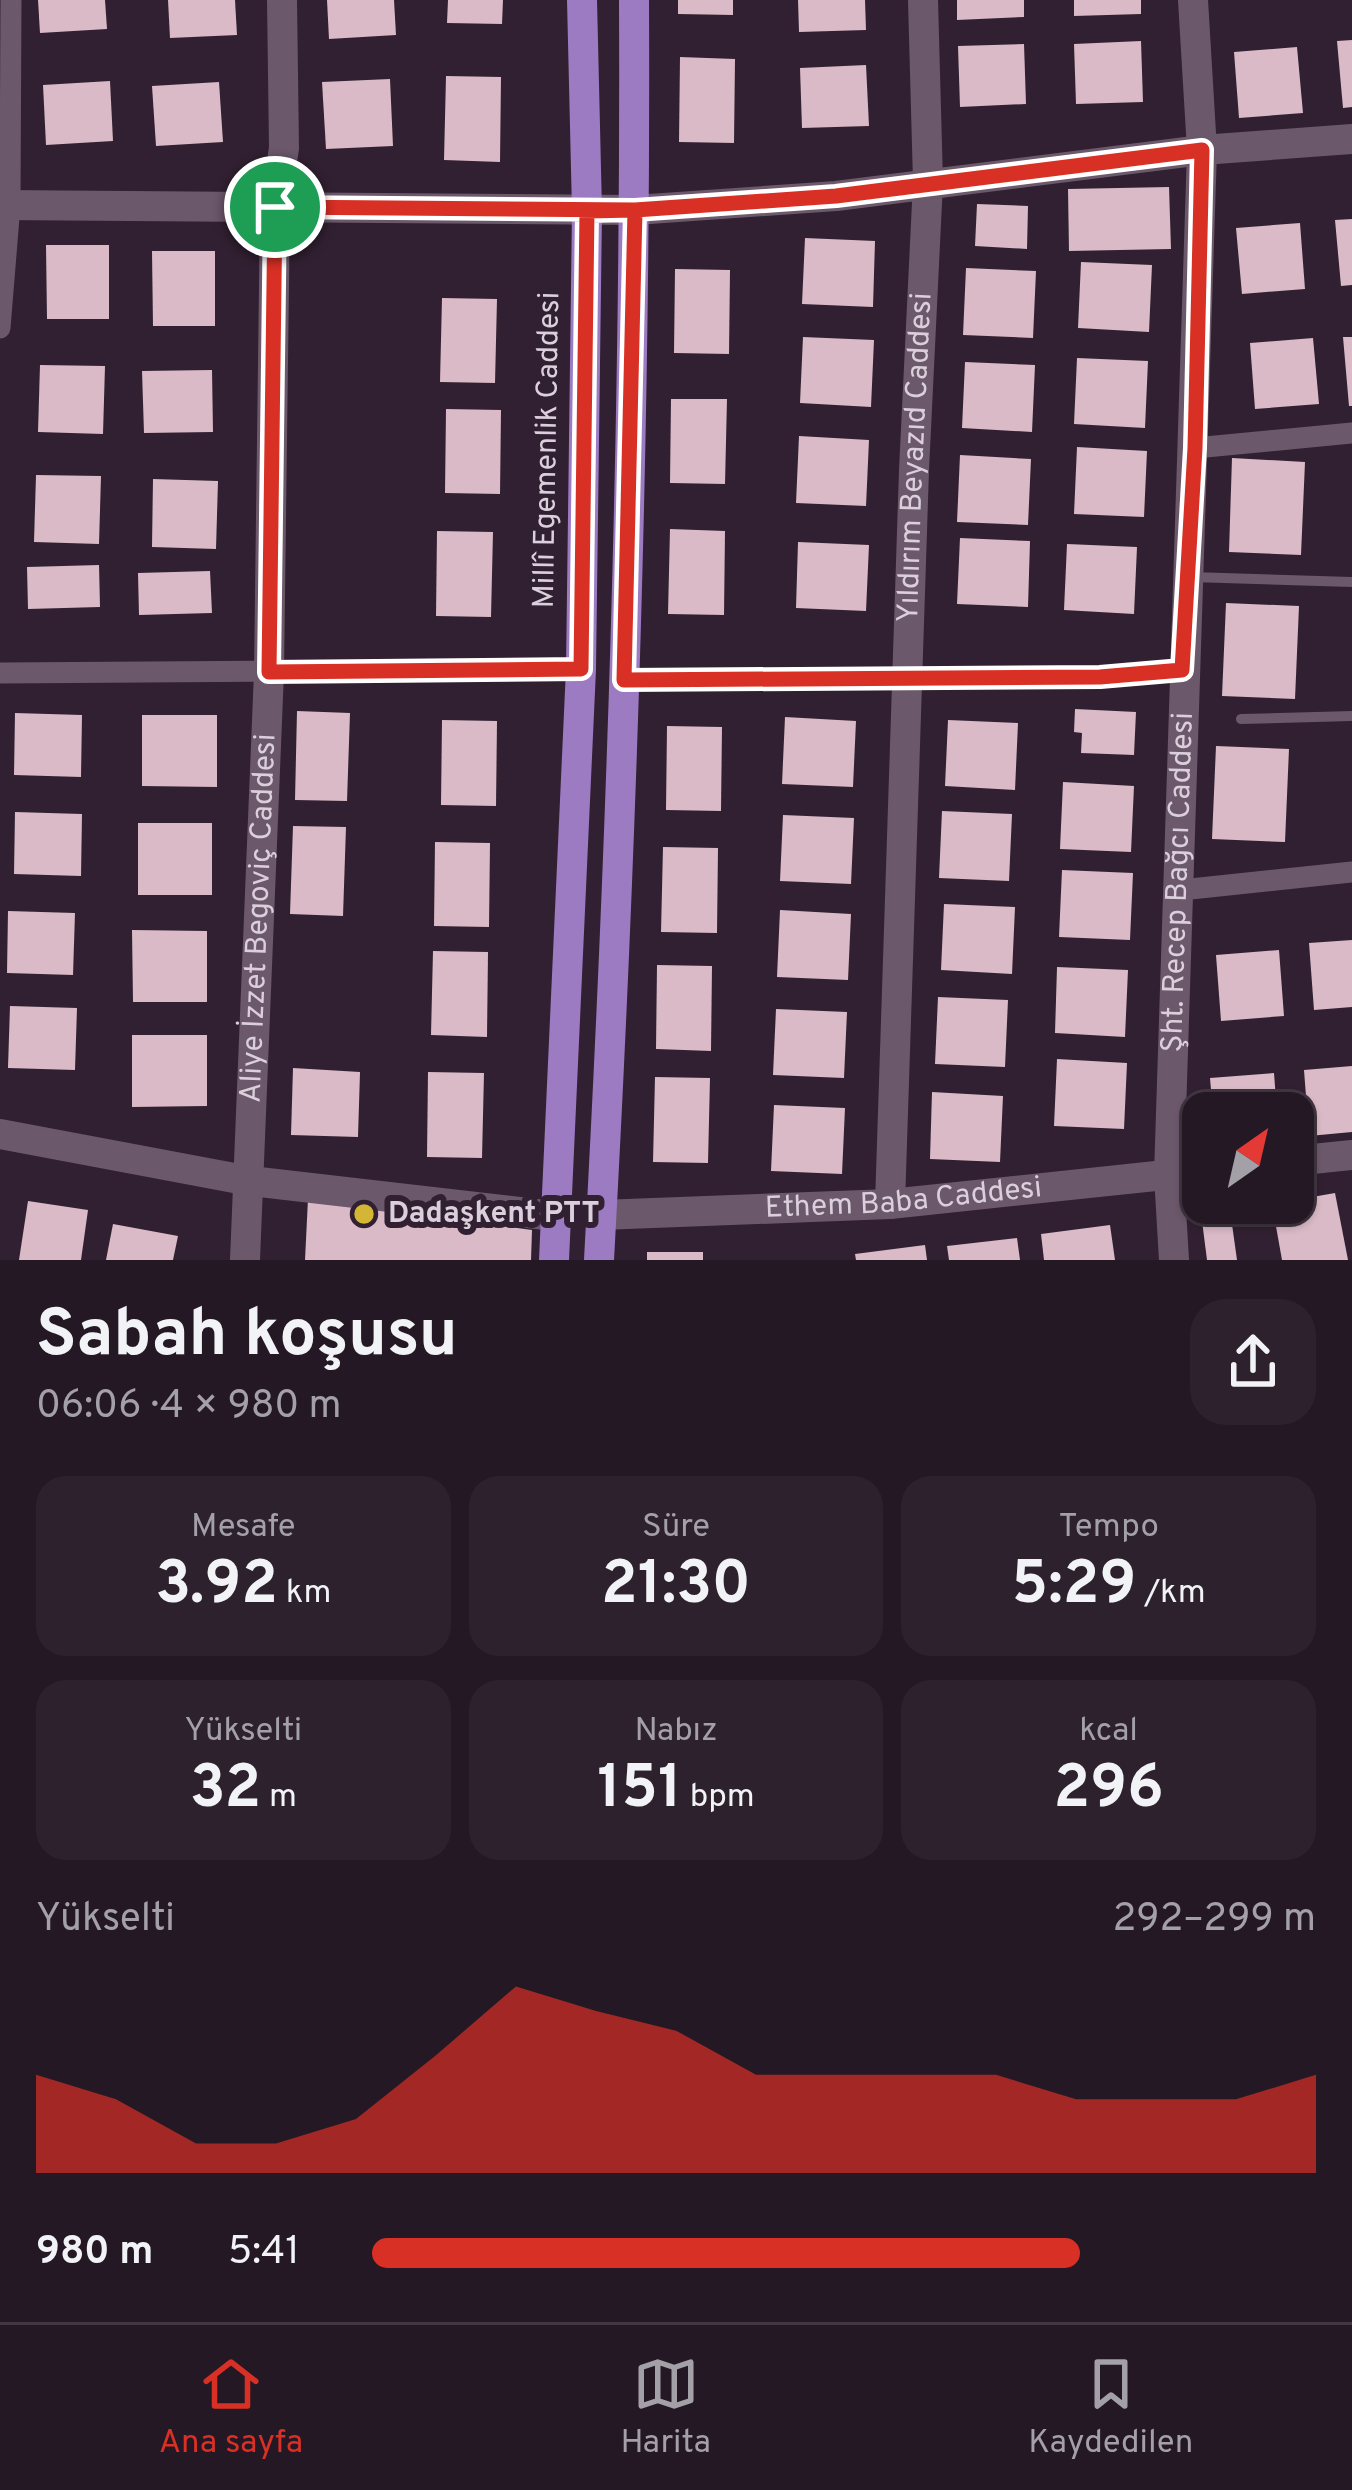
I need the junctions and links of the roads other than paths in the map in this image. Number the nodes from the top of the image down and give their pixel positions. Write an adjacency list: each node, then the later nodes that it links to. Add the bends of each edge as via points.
1 (11, 0): 10 (street)
2 (282, 0): 11 (street, Aliye İzzet Begoviç Caddesi, via 284,148)
3 (582, 0): 13 (main road, Millî Egemenlik Caddesi)
4 (634, 0): 12 (main road)
5 (923, 0): 9 (street, Yıldırım Beyazıd Caddesi)
6 (1193, 0): 8 (street, Şht. Recep Bağcı Caddesi)
7 (1352, 140): 8 (street)
8 (1202, 150): 9 (street); 16 (street, Şht. Recep Bağcı Caddesi)
9 (928, 182): 12 (street); 24 (street, Yıldırım Beyazıd Caddesi)
10 (5, 205): 11 (street); 14 (street)
11 (275, 207): 13 (street); 21 (street, Aliye İzzet Begoviç Caddesi)
12 (635, 210): 13 (street); 23 (main road)
13 (587, 211): 19 (main road, Millî Egemenlik Caddesi)
14 (0, 328)
15 (1352, 433): 16 (street)
16 (1195, 448): 17 (street, Şht. Recep Bağcı Caddesi)
17 (1188, 577): 18 (lane); 20 (street, Şht. Recep Bağcı Caddesi)
18 (1352, 582)
19 (581, 669): 21 (street); 37 (main road, Millî Egemenlik Caddesi)
20 (1182, 670): 24 (street); 28 (street, Şht. Recep Bağcı Caddesi)
21 (269, 672): 22 (street); 34 (street, Aliye İzzet Begoviç Caddesi)
22 (0, 674)
23 (624, 680): 24 (street); 36 (main road)
24 (909, 680): 35 (street, Yıldırım Beyazıd Caddesi)
25 (1352, 716): 26 (lane)
26 (1240, 719)
27 (1352, 872): 28 (street)
28 (1180, 890): 33 (street, Şht. Recep Bağcı Caddesi)
29 (0, 1134): 34 (street)
30 (1352, 1155): 31 (street)
31 (1314, 1159)
32 (1182, 1174): 33 (street, Ethem Baba Caddesi)
33 (1169, 1175): 35 (street, Ethem Baba Caddesi); 41 (street, Şht. Recep Bağcı Caddesi)
34 (250, 1181): 37 (street); 38 (street, Aliye İzzet Begoviç Caddesi)
35 (890, 1204): 36 (street, Ethem Baba Caddesi)
36 (601, 1215): 40 (main road)
37 (554, 1216): 39 (main road, Millî Egemenlik Caddesi)
38 (245, 1260)
39 (554, 1260)
40 (598, 1260)
41 (1174, 1260)

